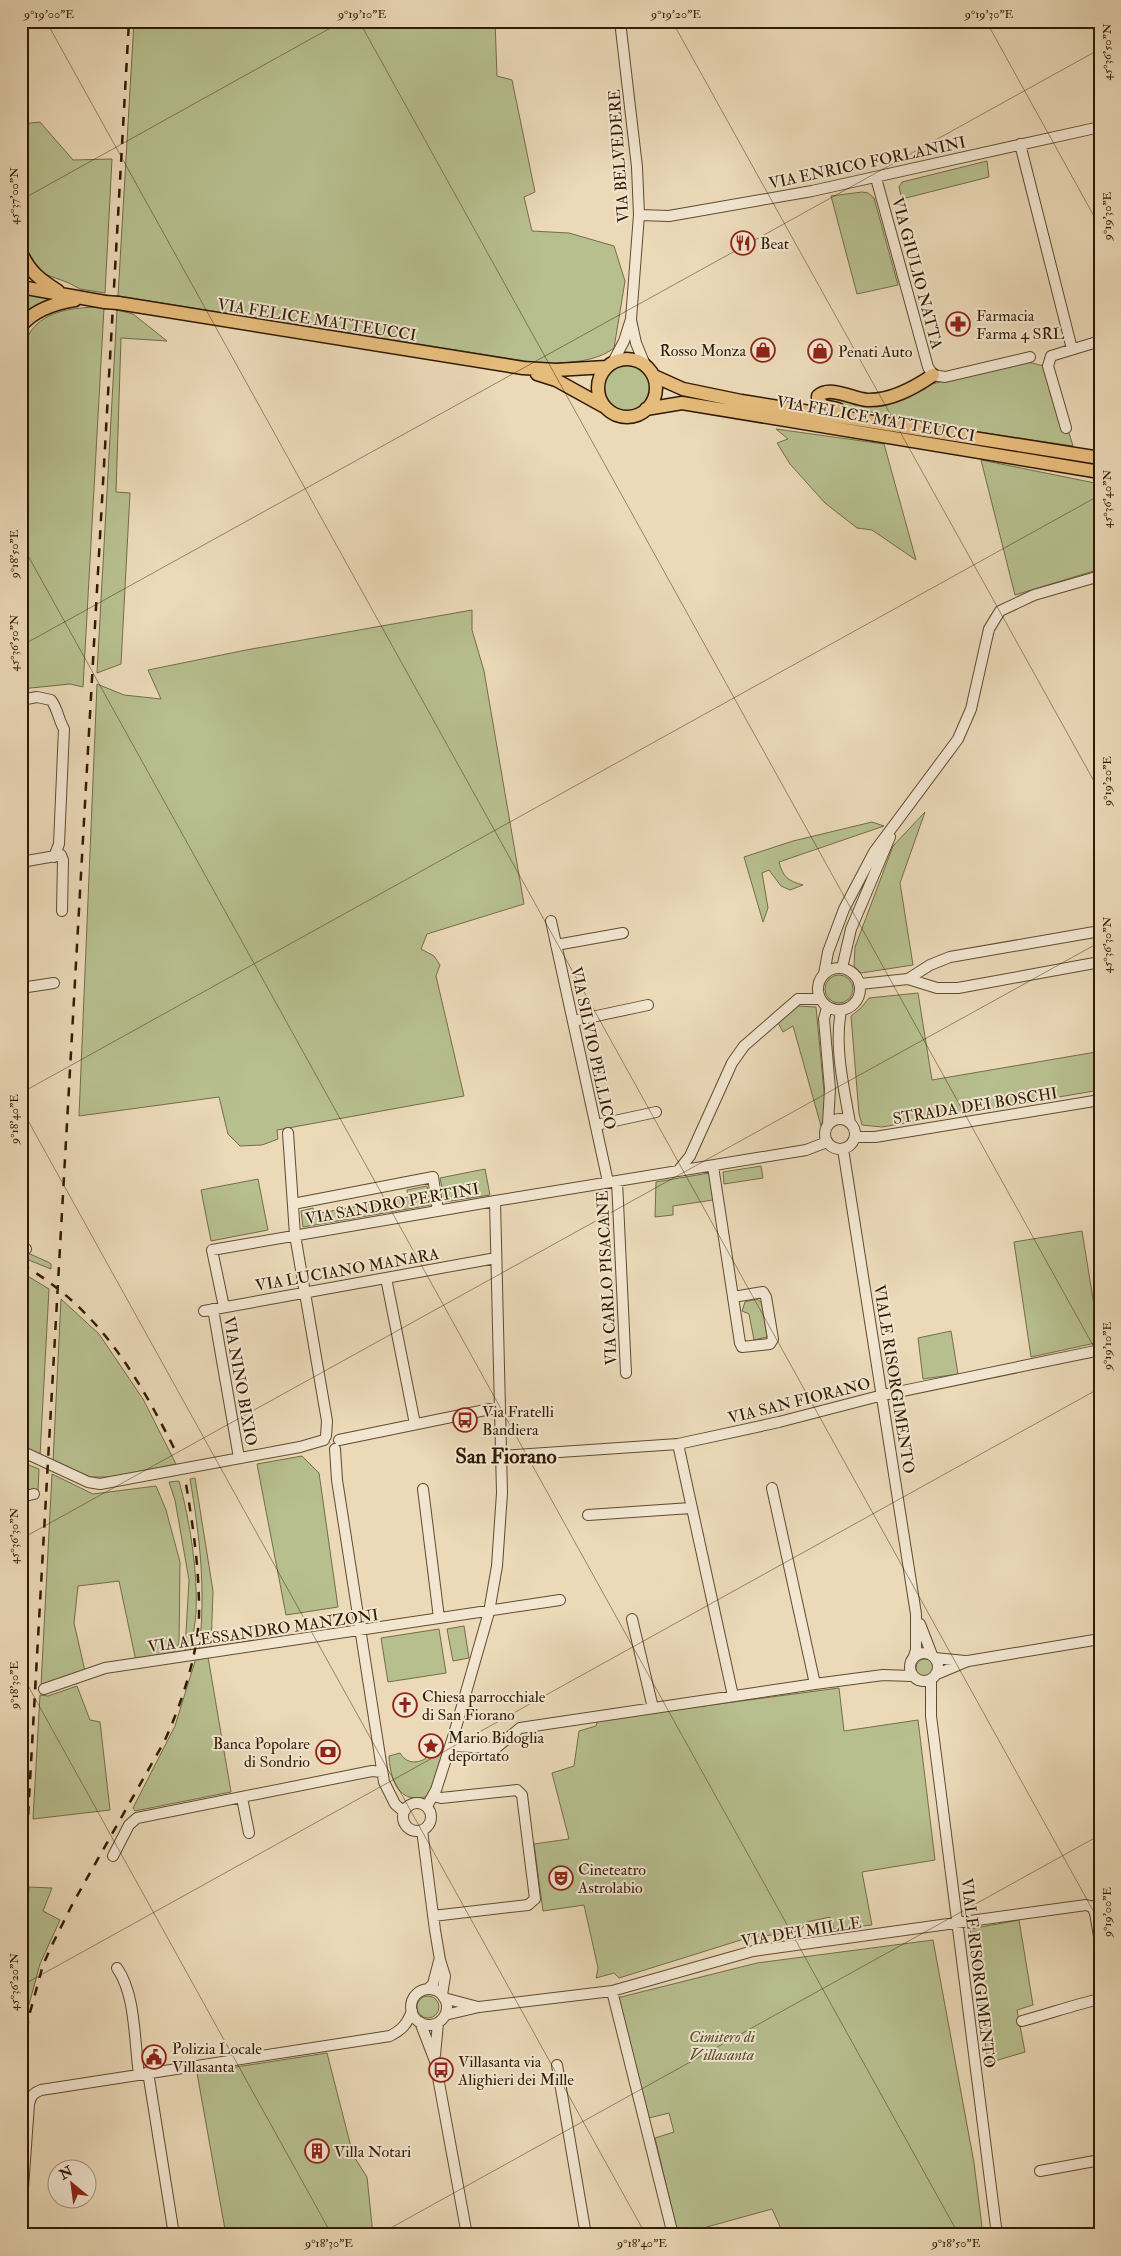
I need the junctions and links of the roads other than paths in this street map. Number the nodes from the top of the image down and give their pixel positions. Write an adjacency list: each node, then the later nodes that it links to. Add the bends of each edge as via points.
1 (620, 21): 5 (street, VIA BELVEDERE, via 637,167)
2 (1100, 127): 3 (street, VIA ENRICO FORLANINI)
3 (1020, 144): 4 (street, VIA ENRICO FORLANINI); 13 (street)
4 (876, 178): 5 (street, VIA ENRICO FORLANINI, via 669,216); 18 (street, VIA GIULIO NATTA, via 928,367)
5 (639, 215): 10 (street, VIA BELVEDERE)
6 (21, 252): 8 (main road, via 40,281)
7 (21, 287): 8 (main road, VIA FELICE MATTEUCCI)
8 (64, 295): 9 (main road, VIA FELICE MATTEUCCI)
9 (82, 299): 11 (main road, via 48,307); 17 (main road, VIA FELICE MATTEUCCI, bridge)
10 (631, 319): 15 (street, VIA BELVEDERE, via 624,341); 16 (street, VIA BELVEDERE, via 636,343)
11 (21, 326)
12 (1100, 341): 13 (street)
13 (1072, 349): 23 (street, via 1051,356 1048,363)
14 (1030, 357): 18 (street, via 945,377)
15 (610, 364): 16 (main road, VIA FELICE MATTEUCCI, via 626,358); 17 (main road, VIA FELICE MATTEUCCI, via 556,370); 20 (main road, via 600,376 597,386)
16 (646, 365): 19 (main road, VIA FELICE MATTEUCCI)
17 (524, 368): 20 (main road, VIA FELICE MATTEUCCI, via 556,380)
18 (933, 375): 22 (main road, via 909,390 875,399 828,392 818,396 818,401 824,406 869,414)
19 (654, 376): 21 (main road, via 655,394); 22 (main road, VIA FELICE MATTEUCCI, via 683,389)
20 (603, 406): 21 (main road, VIA FELICE MATTEUCCI, via 619,416 638,415)
21 (646, 409): 25 (main road, VIA FELICE MATTEUCCI, via 682,403)
22 (882, 424): 24 (main road, VIA FELICE MATTEUCCI)
23 (1066, 428)
24 (1100, 458)
25 (1100, 472)
26 (1100, 576): 28 (street, via 1034,595 1000,611 989,629 971,709 958,739)
27 (21, 700): 29 (street, via 37,697 51,700 64,730 59,844)
28 (892, 831): 37 (street, via 851,929); 38 (street, via 874,852 852,894 831,943)
29 (54, 857): 30 (street); 31 (street, via 61,856 63,860)
30 (21, 862)
31 (62, 911)
32 (551, 921): 35 (street, VIA SILVIO PELLICO)
33 (1100, 931): 39 (street, via 950,957)
34 (623, 934): 35 (street)
35 (556, 946): 47 (street, VIA SILVIO PELLICO)
36 (1100, 962): 39 (street, via 958,988 937,988)
37 (842, 968): 38 (street); 41 (street, via 851,972)
38 (824, 974): 43 (street, via 818,981)
39 (908, 979): 41 (street)
40 (54, 983): 42 (street)
41 (860, 984): 46 (street, via 858,999 851,1007)
42 (21, 988)
43 (820, 999): 45 (street); 58 (street, via 798,999 744,1046 732,1063 690,1156)
44 (648, 1005): 47 (street)
45 (827, 1007): 46 (street); 51 (street, via 824,1018 830,1089)
46 (841, 1010): 50 (street, via 840,1052)
47 (573, 1021): 52 (street, VIA SILVIO PELLICO)
48 (1100, 1100): 54 (street, STRADA DEI BOSCHI, via 875,1137)
49 (656, 1112): 52 (street)
50 (850, 1123): 51 (street, via 838,1119); 54 (street)
51 (828, 1124): 55 (street)
52 (596, 1125): 59 (street, VIA SILVIO PELLICO)
53 (288, 1133): 61 (street)
54 (855, 1137): 56 (street, via 852,1144)
55 (827, 1142): 56 (street, via 834,1148); 57 (street, VIA SANDRO PERTINI, via 806,1150)
56 (843, 1149): 72 (street, VIALE RISORGIMENTO)
57 (713, 1166): 58 (street, VIA SANDRO PERTINI); 67 (street)
58 (678, 1171): 59 (street, VIA SANDRO PERTINI)
59 (612, 1182): 60 (street, VIA SANDRO PERTINI); 71 (street, VIA CARLO PISACANE)
60 (495, 1201): 62 (street, VIA SANDRO PERTINI); 64 (street)
61 (293, 1204): 62 (street, via 433,1177); 63 (street)
62 (438, 1211): 63 (street, VIA SANDRO PERTINI)
63 (295, 1235): 66 (street); 68 (street, VIA SANDRO PERTINI, via 212,1250)
64 (496, 1258): 65 (street, VIA LUCIANO MANARA); 73 (street)
65 (386, 1278): 66 (street, VIA LUCIANO MANARA); 74 (street)
66 (306, 1292): 68 (street, VIA LUCIANO MANARA); 75 (street)
67 (733, 1296): 67 (street, via 742,1347 770,1344 773,1339 763,1292)
68 (224, 1307): 69 (street, VIA LUCIANO MANARA)
69 (208, 1310): 79 (street, VIA NINO BIXIO)
70 (1100, 1350): 72 (street, VIA SAN FIORANO)
71 (626, 1373)
72 (883, 1395): 76 (street, VIA SAN FIORANO); 88 (street, VIALE RISORGIMENTO)
73 (500, 1407): 74 (street); 78 (street)
74 (415, 1424): 75 (street)
75 (330, 1442): 79 (street); 91 (street)
76 (678, 1444): 78 (street, VIA SAN FIORANO); 84 (street)
77 (21, 1451): 79 (street, via 88,1482 100,1484)
78 (501, 1456): 87 (street, via 497,1566)
79 (239, 1458)
80 (772, 1488): 99 (street)
81 (423, 1490): 89 (street)
82 (34, 1494): 83 (street)
83 (21, 1497)
84 (691, 1508): 85 (street); 101 (street)
85 (588, 1514)
86 (560, 1600): 87 (street, VIA ALESSANDRO MANZONI)
87 (489, 1612): 89 (street, VIA ALESSANDRO MANZONI); 104 (street)
88 (916, 1614): 93 (street, VIALE RISORGIMENTO); 94 (street, VIALE RISORGIMENTO, via 916,1650)
89 (439, 1618): 91 (street, VIA ALESSANDRO MANZONI)
90 (632, 1618): 102 (street)
91 (361, 1631): 100 (street, VIA ALESSANDRO MANZONI, via 106,1668); 105 (street)
92 (1100, 1639): 95 (street)
93 (933, 1656): 94 (street, via 922,1652); 95 (street); 97 (street, via 938,1666)
94 (912, 1660): 96 (street); 98 (street)
95 (968, 1661): 97 (street)
96 (883, 1675): 98 (street); 99 (street)
97 (934, 1677): 98 (street, via 925,1682); 103 (street, VIALE RISORGIMENTO)
98 (915, 1678): 103 (street, VIALE RISORGIMENTO)
99 (815, 1684): 101 (street)
100 (44, 1690)
101 (733, 1696): 102 (street)
102 (653, 1708): 104 (street, via 520,1728 496,1748)
103 (931, 1716): 115 (street, VIALE RISORGIMENTO)
104 (451, 1746): 106 (street)
105 (382, 1772): 107 (street, via 372,1771); 109 (street, via 388,1794)
106 (433, 1796): 108 (street); 114 (street, via 520,1792 535,1899 528,1905)
107 (242, 1798): 111 (street); 112 (street, via 137,1818 129,1825)
108 (427, 1806): 109 (street, via 415,1803); 110 (street, via 430,1821)
109 (404, 1812): 110 (street, via 407,1826)
110 (422, 1830): 114 (street)
111 (249, 1833)
112 (113, 1856)
113 (1096, 1905): 115 (street, VIA DEI MILLE); 116 (street)
114 (432, 1916): 117 (street)
115 (958, 1924): 120 (street, VIA DEI MILLE, via 753,1951); 139 (street, VIALE RISORGIMENTO)
116 (1100, 1942)
117 (440, 1960): 119 (street, via 433,1984); 121 (street, via 445,1976)
118 (116, 1968): 131 (street, via 123,1977 129,1998)
119 (428, 1989): 121 (street); 124 (street, via 413,1999)
120 (612, 1991): 123 (street, VIA DEI MILLE); 138 (street)
121 (444, 1996): 123 (street, VIA DEI MILLE); 125 (street)
122 (1100, 1999): 126 (street)
123 (479, 2007): 125 (street, VIA DEI MILLE)
124 (412, 2011): 127 (street); 131 (street, via 406,2025 390,2036)
125 (445, 2015): 128 (street)
126 (1022, 2021)
127 (420, 2022): 128 (street); 129 (street)
128 (438, 2023): 129 (street)
129 (435, 2061): 136 (street)
130 (557, 2065): 137 (street)
131 (144, 2073): 134 (street, via 33,2094 30,2099); 135 (street)
132 (1100, 2160): 133 (street)
133 (1040, 2171)
134 (22, 2235)
135 (174, 2235)
136 (467, 2235)
137 (586, 2235)
138 (673, 2235)
139 (997, 2235)

